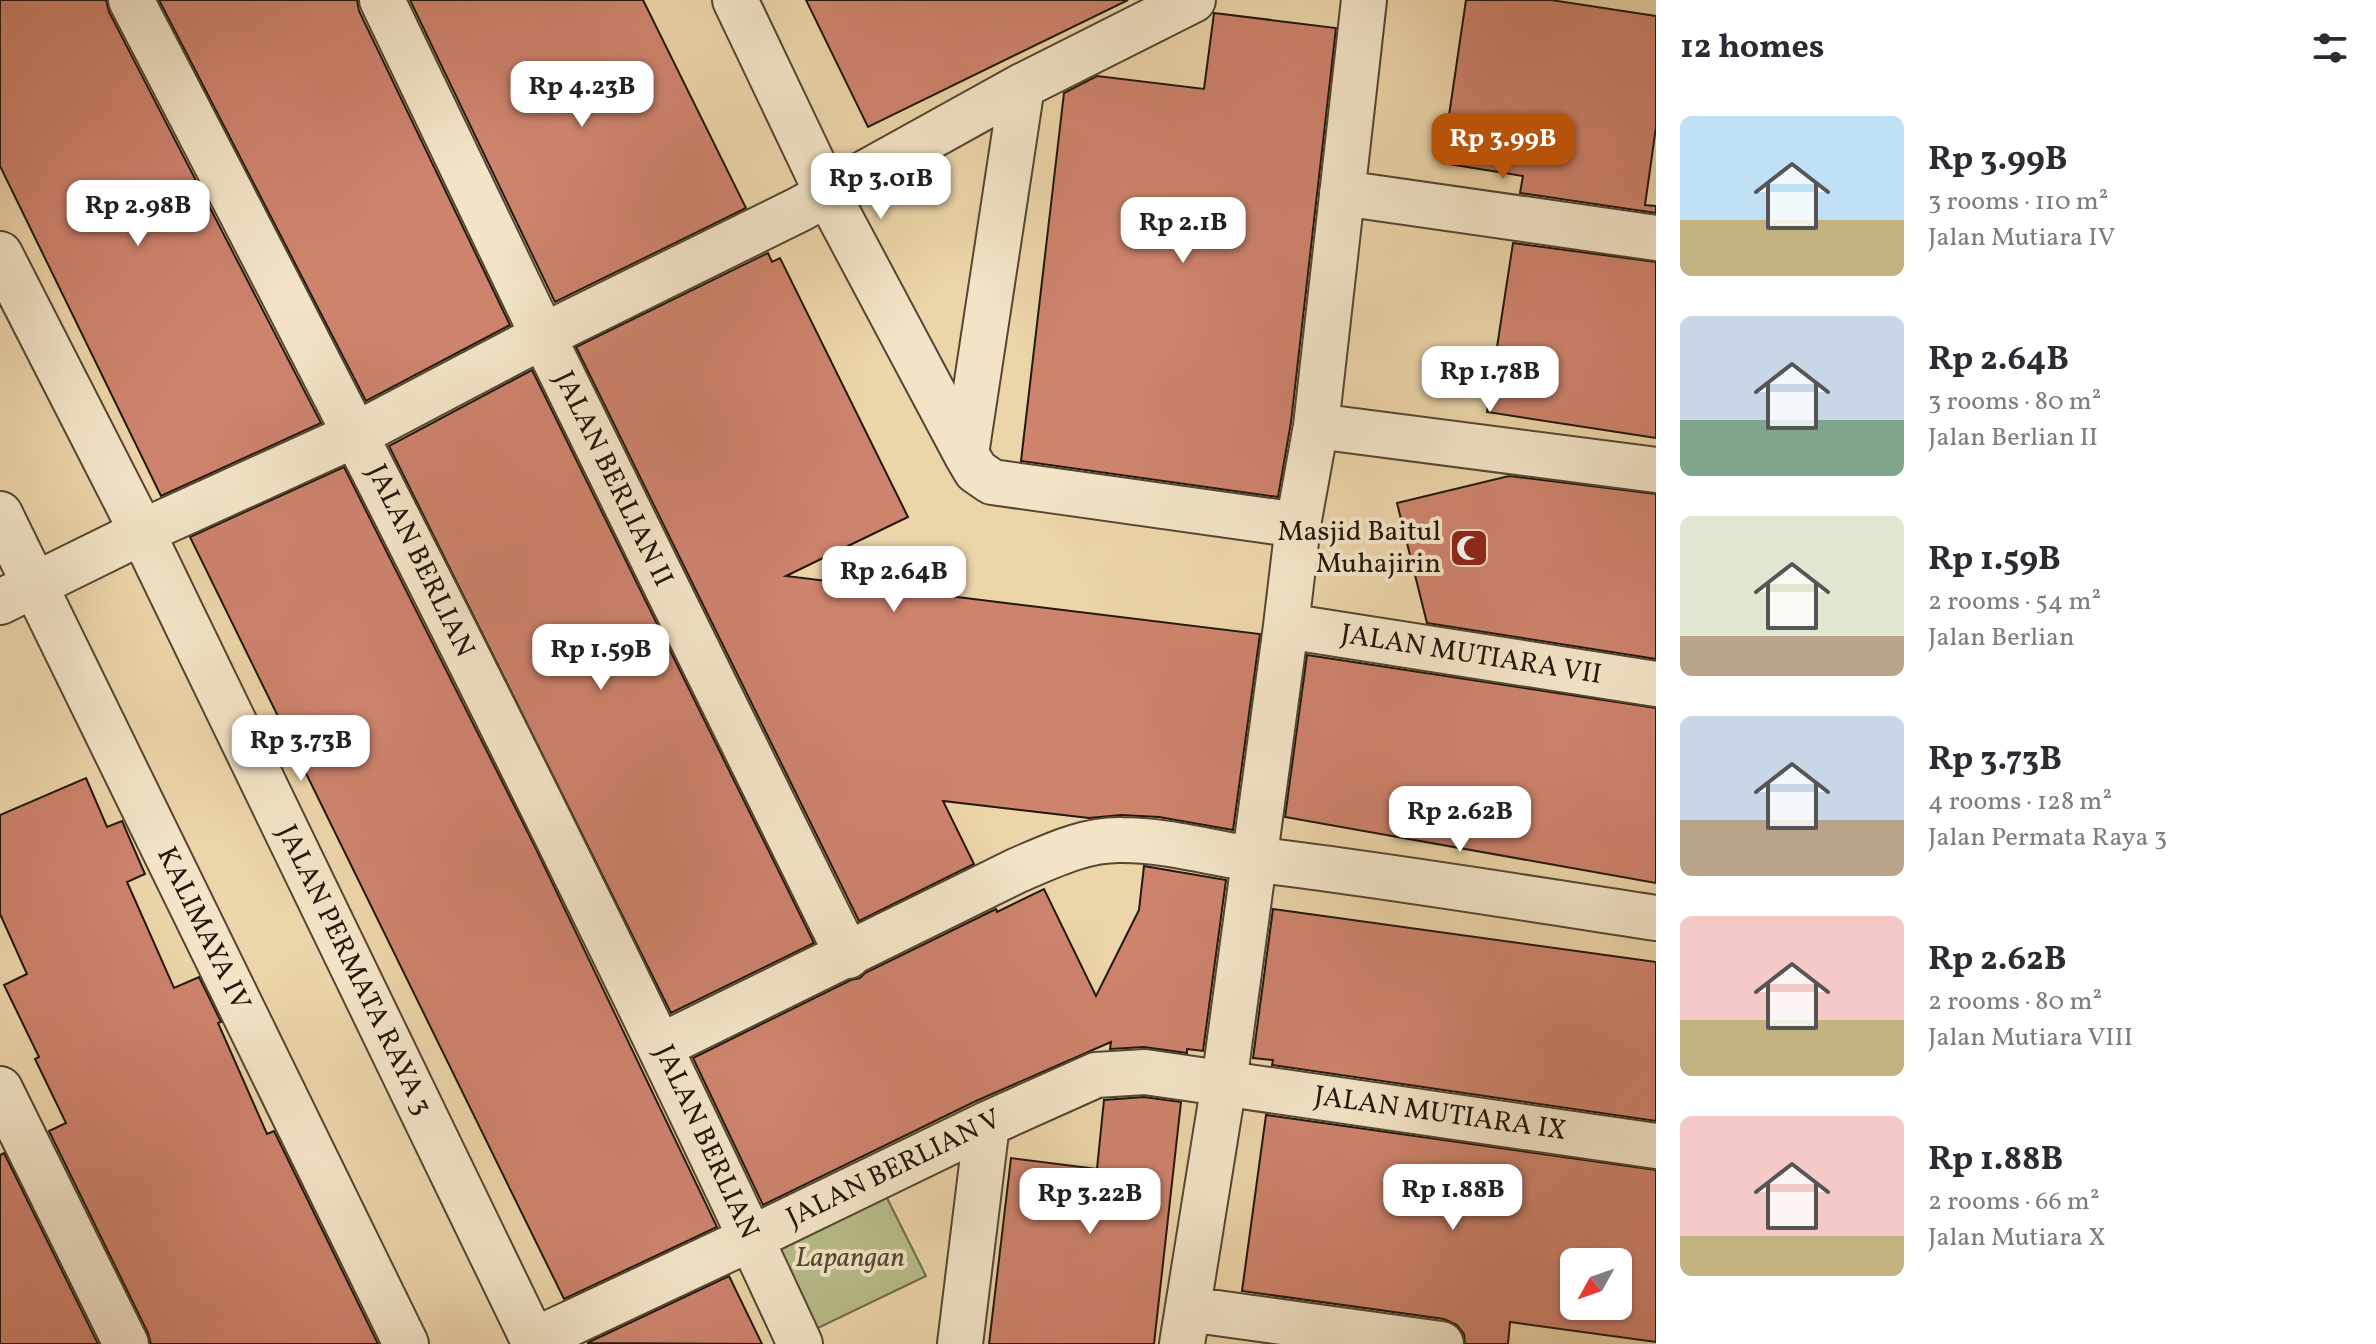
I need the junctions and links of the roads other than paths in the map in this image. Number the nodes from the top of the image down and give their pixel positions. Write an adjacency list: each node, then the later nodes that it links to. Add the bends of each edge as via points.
1 (131, 0): 13 (street, JALAN BERLIAN)
2 (382, 0): 11 (street, JALAN BERLIAN II)
3 (735, 0): 7 (street)
4 (1193, 0): 6 (street)
5 (1364, 0): 8 (street)
6 (1022, 86): 7 (street); 14 (street)
7 (827, 193): 11 (street); 14 (street)
8 (1342, 193): 9 (street); 12 (street)
9 (1656, 238)
10 (0, 254): 18 (street, JALAN PERMATA RAYA 3)
11 (543, 336): 13 (street); 24 (street, JALAN BERLIAN II)
12 (1316, 426): 15 (street); 17 (street)
13 (357, 434): 18 (street); 25 (street, JALAN BERLIAN)
14 (966, 454): 17 (street, via 976,471 992,482)
15 (1656, 470)
16 (0, 514): 19 (street, KALIMAYA IV)
17 (1298, 525): 20 (street)
18 (142, 532): 19 (street); 32 (street, JALAN PERMATA RAYA 3)
19 (17, 593): 34 (street, KALIMAYA IV)
20 (1286, 626): 21 (street, JALAN MUTIARA VII); 22 (street)
21 (1656, 684)
22 (1255, 859): 23 (street); 24 (street, via 1136,841 1093,842 1018,870); 26 (street)
23 (1656, 918)
24 (848, 956): 25 (street)
25 (661, 1046): 30 (street, JALAN BERLIAN)
26 (1224, 1083): 28 (street, JALAN BERLIAN V, via 1145,1072 1096,1075); 29 (street, JALAN MUTIARA IX); 31 (street)
27 (0, 1089): 33 (street)
28 (987, 1124): 30 (street, JALAN BERLIAN V); 36 (street)
29 (1656, 1146)
30 (752, 1238): 32 (street, JALAN BERLIAN V); 35 (street, JALAN BERLIAN)
31 (1185, 1326): 37 (street)
32 (534, 1342)
33 (126, 1344)
34 (406, 1344)
35 (800, 1344)
36 (960, 1344)
37 (1441, 1344)

